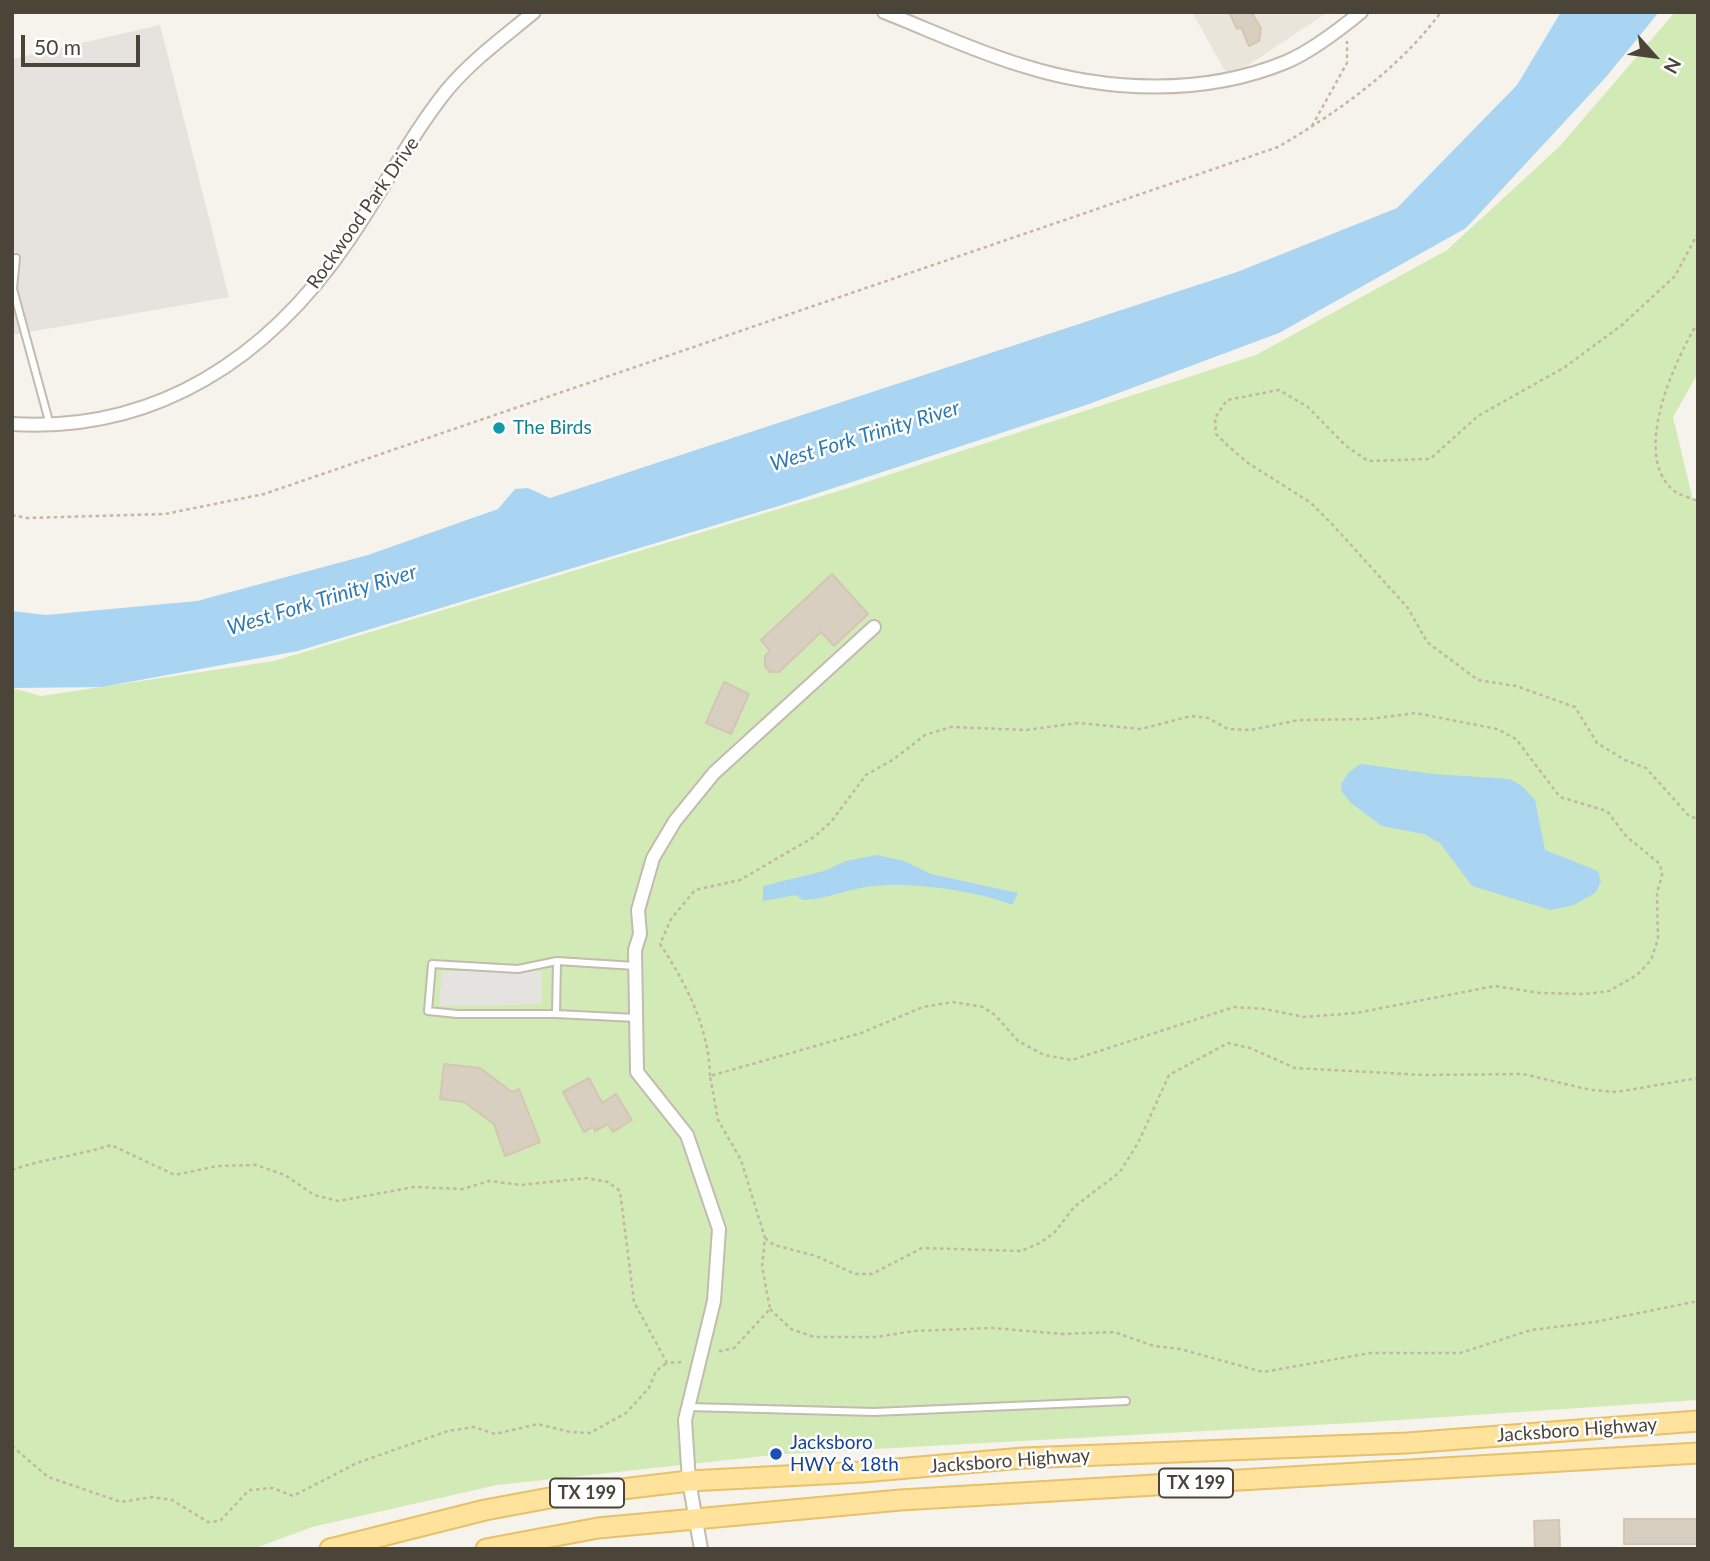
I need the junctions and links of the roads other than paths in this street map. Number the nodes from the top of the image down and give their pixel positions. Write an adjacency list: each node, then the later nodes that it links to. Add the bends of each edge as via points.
1 (534, 12): 6 (street, Rockwood Park Drive, via 473,62 446,91 347,243 291,314 240,359 142,409 82,424)
2 (884, 12): 3 (street, via 1023,66 1084,81 1131,85 1197,85 1259,72 1289,61)
3 (1361, 12)
4 (16, 258): 6 (lane, via 13,289)
5 (12, 424): 6 (street, Rockwood Park Drive)
6 (51, 426)
7 (874, 627): 9 (street, via 714,773 675,821 653,858 638,910)
8 (557, 961): 9 (lane); 10 (lane); 10 (lane, via 517,969 432,964 428,1011)
9 (635, 966): 11 (street)
10 (556, 1014): 11 (lane)
11 (636, 1018): 13 (street, via 637,1072 687,1135 719,1229 713,1301)
12 (1126, 1401): 13 (lane, via 874,1412)
13 (688, 1407): 18 (street)
14 (1698, 1421): 15 (main road, Jacksboro Highway / TX 199)
15 (1373, 1444): 17 (main road); 18 (main road, Jacksboro Highway / TX 199, via 1023,1458)
16 (1698, 1453): 17 (main road, Jacksboro Highway / TX 199)
17 (1373, 1473): 19 (main road, Jacksboro Highway / TX 199, via 900,1500)
18 (690, 1481): 19 (street); 20 (main road, Jacksboro Highway / TX 199, via 485,1510)
19 (695, 1519): 21 (main road, Jacksboro Highway / TX 199, via 547,1535); 22 (street)
20 (330, 1549)
21 (486, 1549)
22 (701, 1549)

